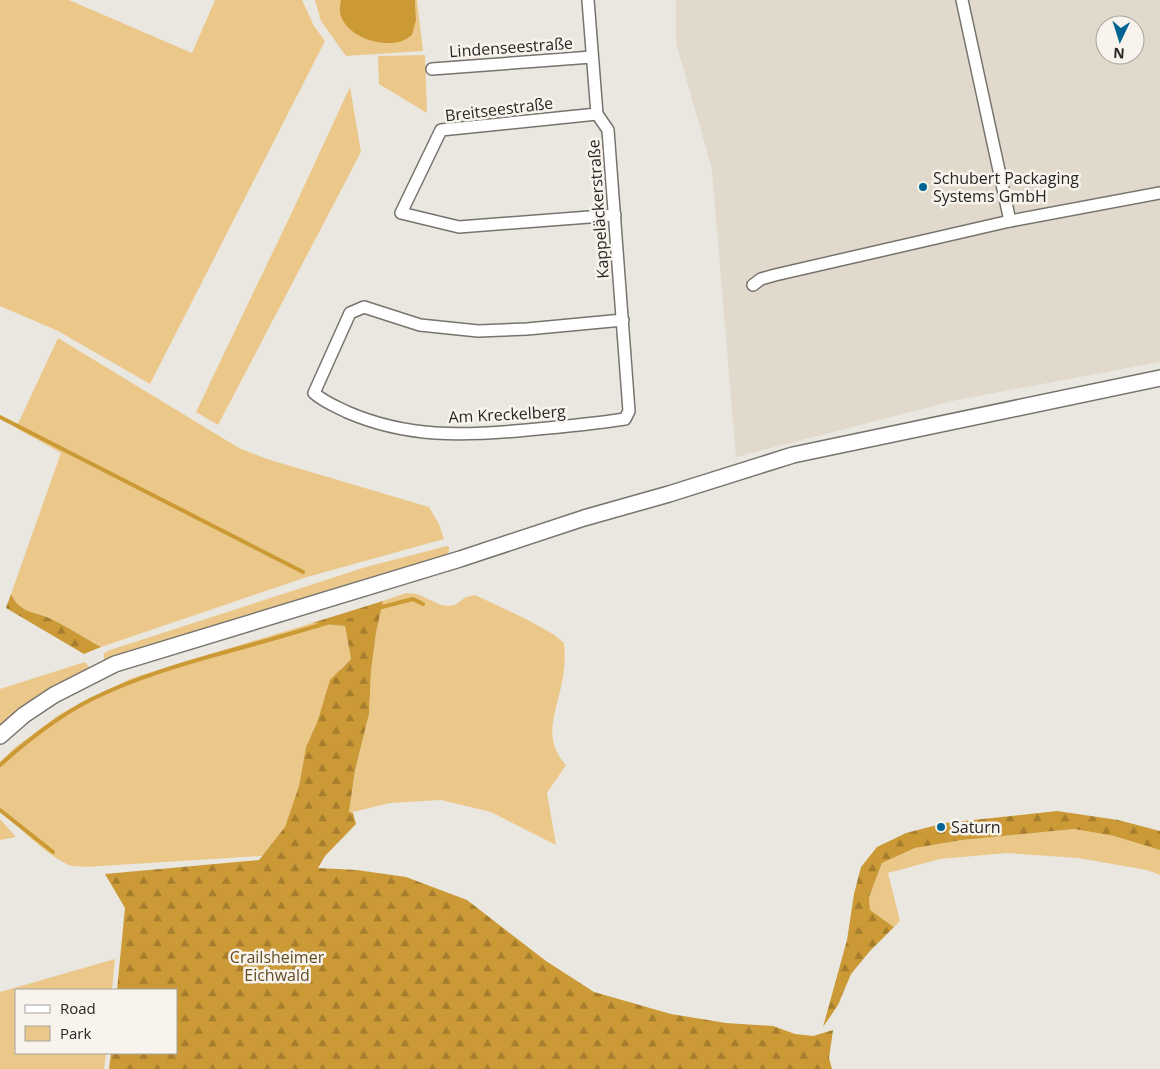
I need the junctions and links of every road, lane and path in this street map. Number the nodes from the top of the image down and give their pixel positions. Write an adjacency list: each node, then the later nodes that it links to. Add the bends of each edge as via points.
1 (588, 0): 3 (street, Kappeläckerstraße)
2 (962, 0): 8 (street)
3 (592, 57): 4 (street, Lindenseestraße); 5 (street, Kappeläckerstraße)
4 (432, 69)
5 (597, 114): 7 (street, Kappeläckerstraße, via 608,130); 7 (street, Breitseestraße, via 441,130 401,213 459,227)
6 (1160, 193): 8 (street)
7 (615, 215): 10 (street, Kappeläckerstraße)
8 (1010, 221): 9 (street, via 761,279)
9 (753, 285)
10 (622, 320): 12 (street, Kappeläckerstraße, via 629,411); 12 (street, Am Kreckelberg, via 478,332 420,326 364,307 350,313 314,393 322,400 368,421 430,434 478,434)
11 (1160, 378): 13 (main road, via 793,454 584,518 116,664 54,695)
12 (625, 419)
13 (0, 736)

